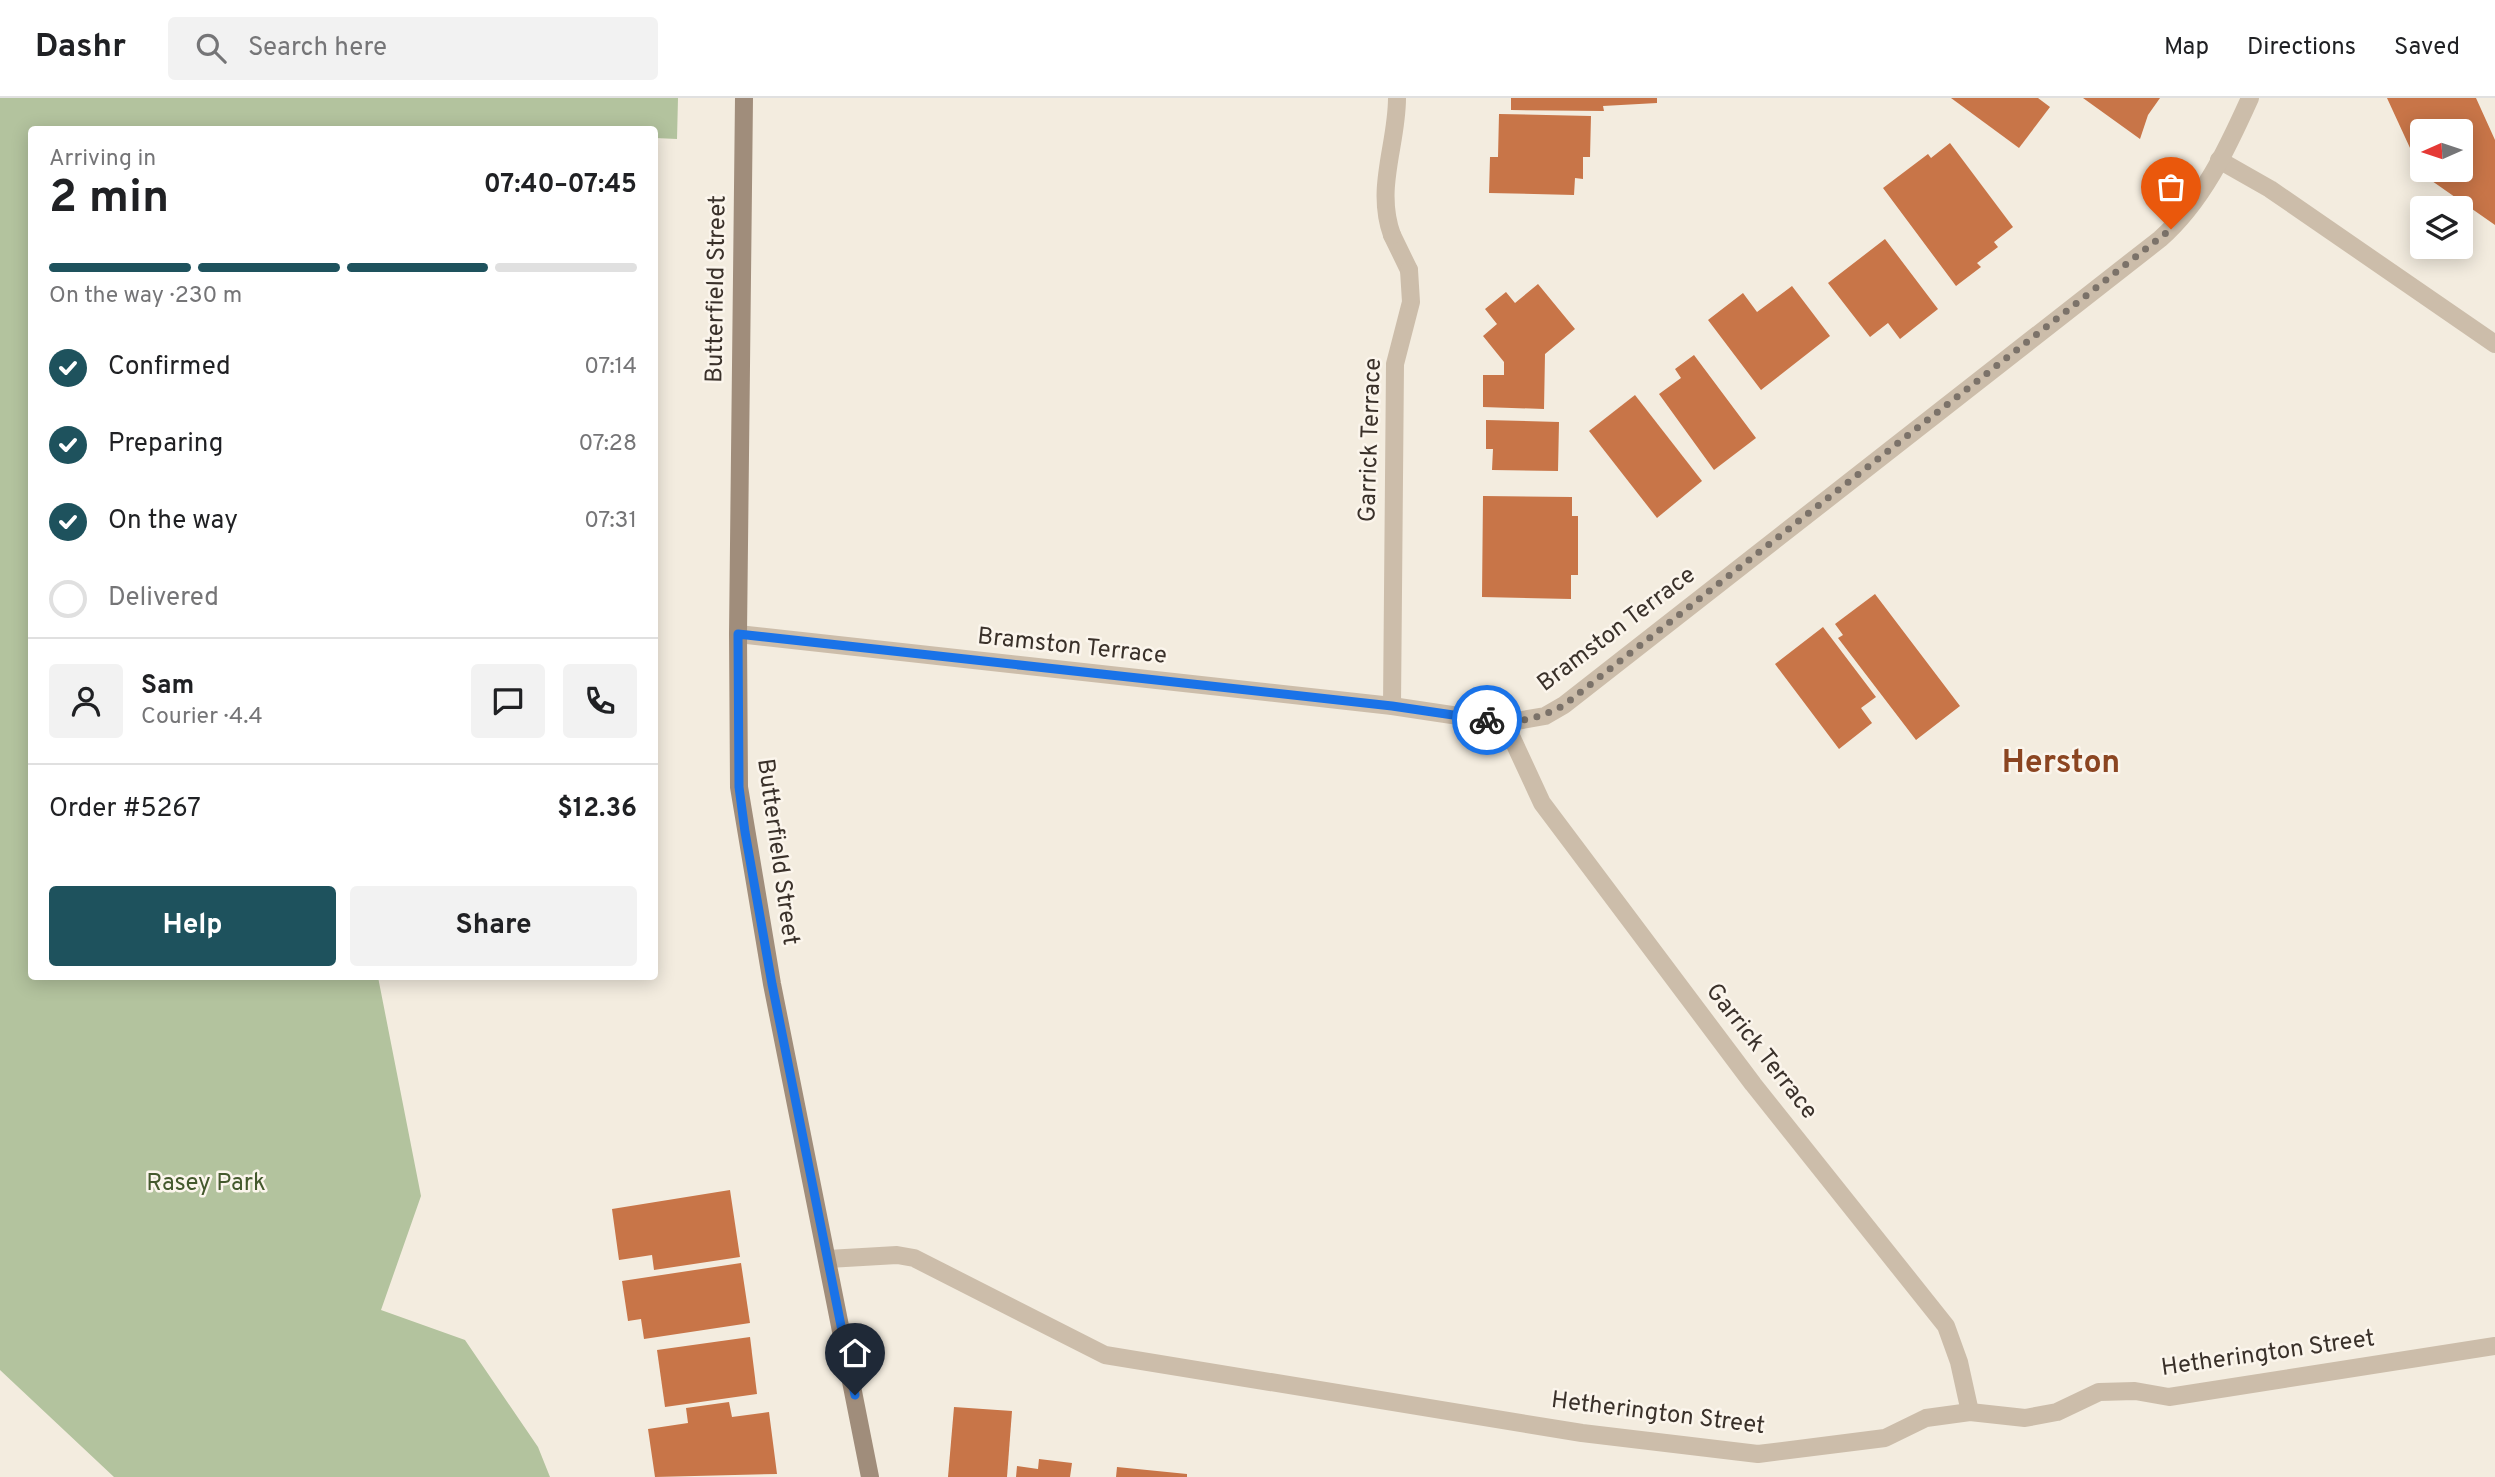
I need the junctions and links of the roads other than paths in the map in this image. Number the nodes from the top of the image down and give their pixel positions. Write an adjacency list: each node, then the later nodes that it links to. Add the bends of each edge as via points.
1 (744, 98): 6 (street, Butterfield Street)
2 (1397, 98): 7 (street, Garrick Terrace, via 1385,175 1386,208 1392,235 1409,270 1411,302 1395,364)
3 (2250, 98): 4 (street, Bramston Terrace)
4 (2219, 160): 5 (street, via 2270,189); 8 (street, Bramston Terrace, via 2183,219 2160,239 1564,705 1545,716)
5 (2495, 344)
6 (738, 634): 7 (street, Bramston Terrace); 9 (street, Butterfield Street, via 739,787 745,832)
7 (1392, 706): 8 (street, Bramston Terrace)
8 (1505, 723): 11 (street, Garrick Terrace, via 1542,803 1754,1084 1946,1326)
9 (828, 1259): 11 (street, Hetherington Street, via 914,1258 1105,1355 1582,1433 1758,1454 1885,1438 1926,1418); 12 (street, Butterfield Street)
10 (2495, 1346): 11 (street, Hetherington Street, via 2169,1397 2135,1391 2099,1392 2057,1412 2025,1418)
11 (1970, 1412)
12 (870, 1477)

